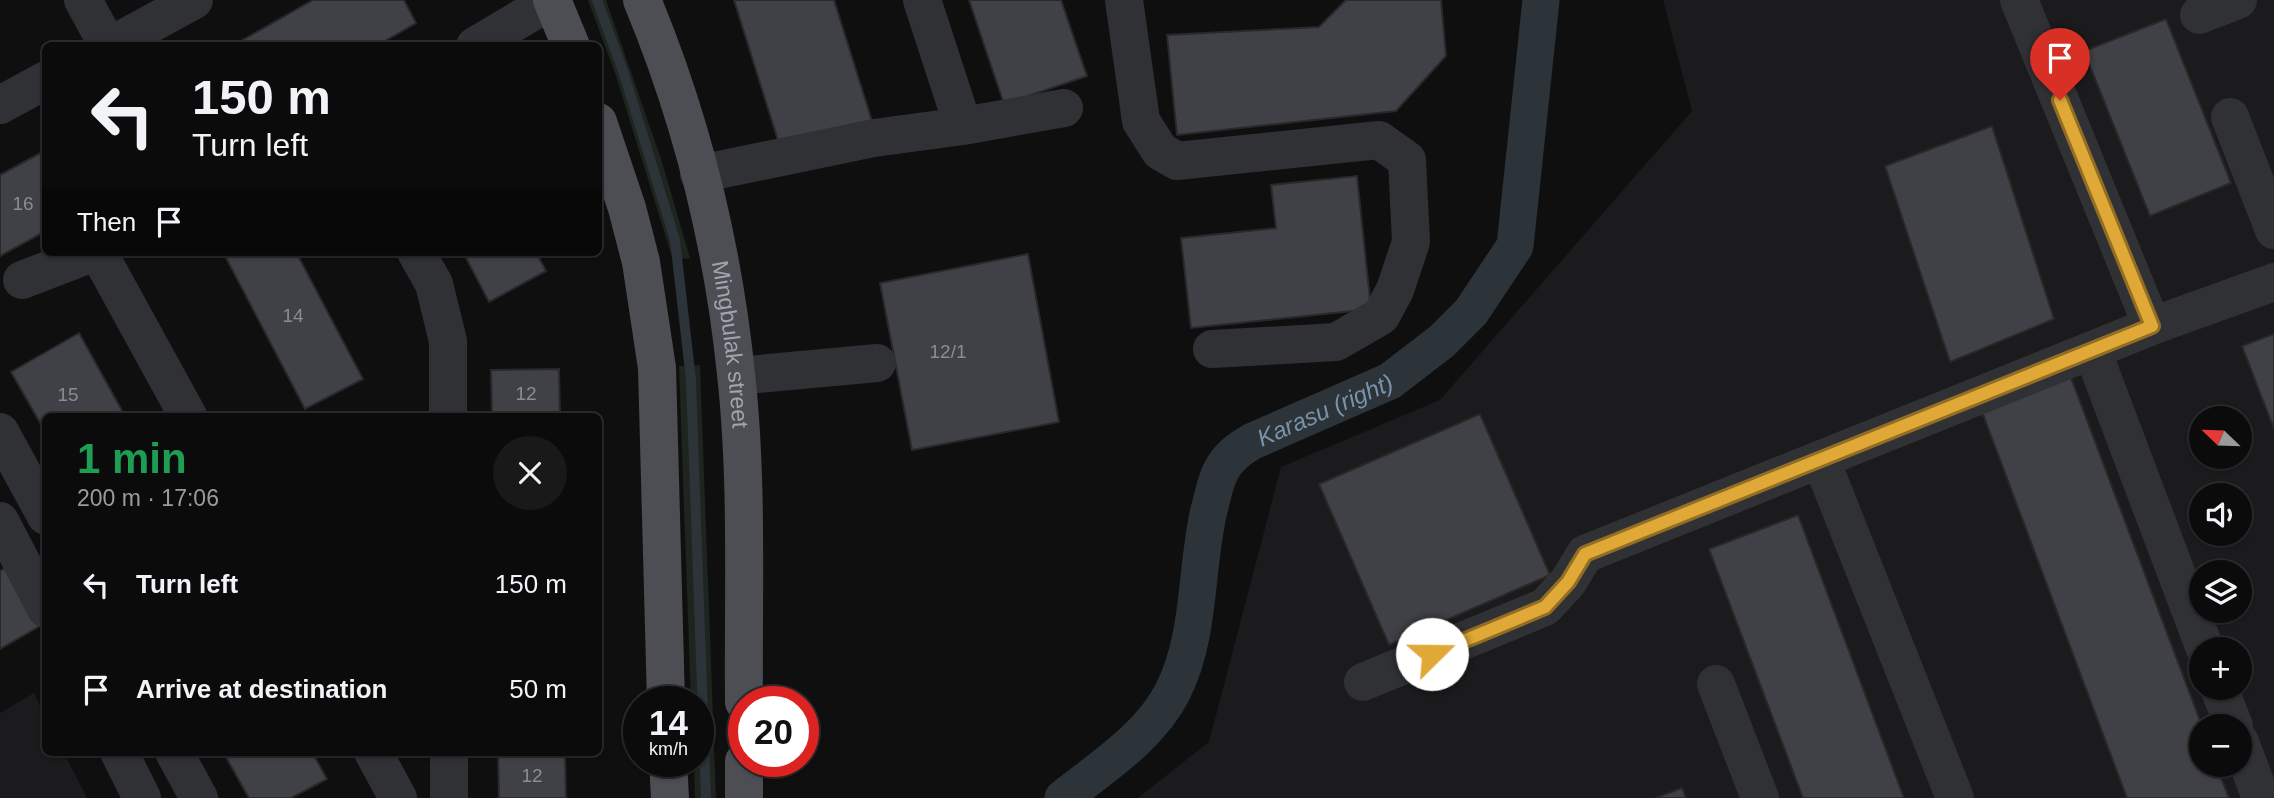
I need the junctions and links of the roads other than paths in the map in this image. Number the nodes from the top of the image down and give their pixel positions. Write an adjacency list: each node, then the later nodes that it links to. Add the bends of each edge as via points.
1 (83, 0): 10 (lane)
2 (194, 0): 11 (lane)
3 (552, 0): 12 (lane); 13 (main road)
4 (642, 0): 20 (main road, Mingbulak street)
5 (922, 0): 18 (lane)
6 (1124, 0): 28 (lane, via 1141,121 1160,151 1177,161 1378,140 1407,160 1411,242 1381,316 1336,342)
7 (2019, 0): 27 (lane)
8 (2238, 0): 9 (lane)
9 (2199, 15)
10 (107, 42)
11 (116, 42)
12 (482, 42)
13 (569, 42)
14 (42, 82): 15 (lane)
15 (2, 98)
16 (1064, 108): 18 (lane)
17 (2230, 117): 21 (lane)
18 (963, 126): 20 (lane, via 874,138)
19 (602, 134): 42 (main road, via 640,262 657,368)
20 (699, 174): 31 (main road, Mingbulak street, via 718,246)
21 (2274, 230)
22 (85, 256): 25 (lane)
23 (98, 256): 32 (lane)
24 (418, 256): 33 (lane, via 434,284 447,341)
25 (22, 280)
26 (2274, 282): 27 (lane)
27 (2152, 326): 29 (lane)
28 (1212, 349)
29 (2092, 350): 35 (lane); 39 (lane)
30 (877, 363): 31 (lane)
31 (737, 376): 43 (main road, Mingbulak street, via 743,485)
32 (186, 413)
33 (448, 413)
34 (0, 432): 36 (lane)
35 (1821, 460): 40 (lane, via 1585,554 1545,607); 58 (lane)
36 (42, 509)
37 (3, 536): 38 (lane)
38 (42, 602)
39 (2200, 637)
40 (1363, 682)
41 (1716, 684): 57 (lane)
42 (667, 686)
43 (744, 686)
44 (121, 756): 51 (lane)
45 (176, 756): 52 (lane)
46 (375, 756): 53 (lane)
47 (449, 756): 54 (lane)
48 (2252, 774): 59 (lane)
49 (669, 777): 55 (main road)
50 (744, 777): 56 (main road)
51 (142, 798)
52 (199, 798)
53 (398, 798)
54 (449, 798)
55 (670, 798)
56 (744, 798)
57 (1760, 798)
58 (1955, 798)
59 (2261, 798)

